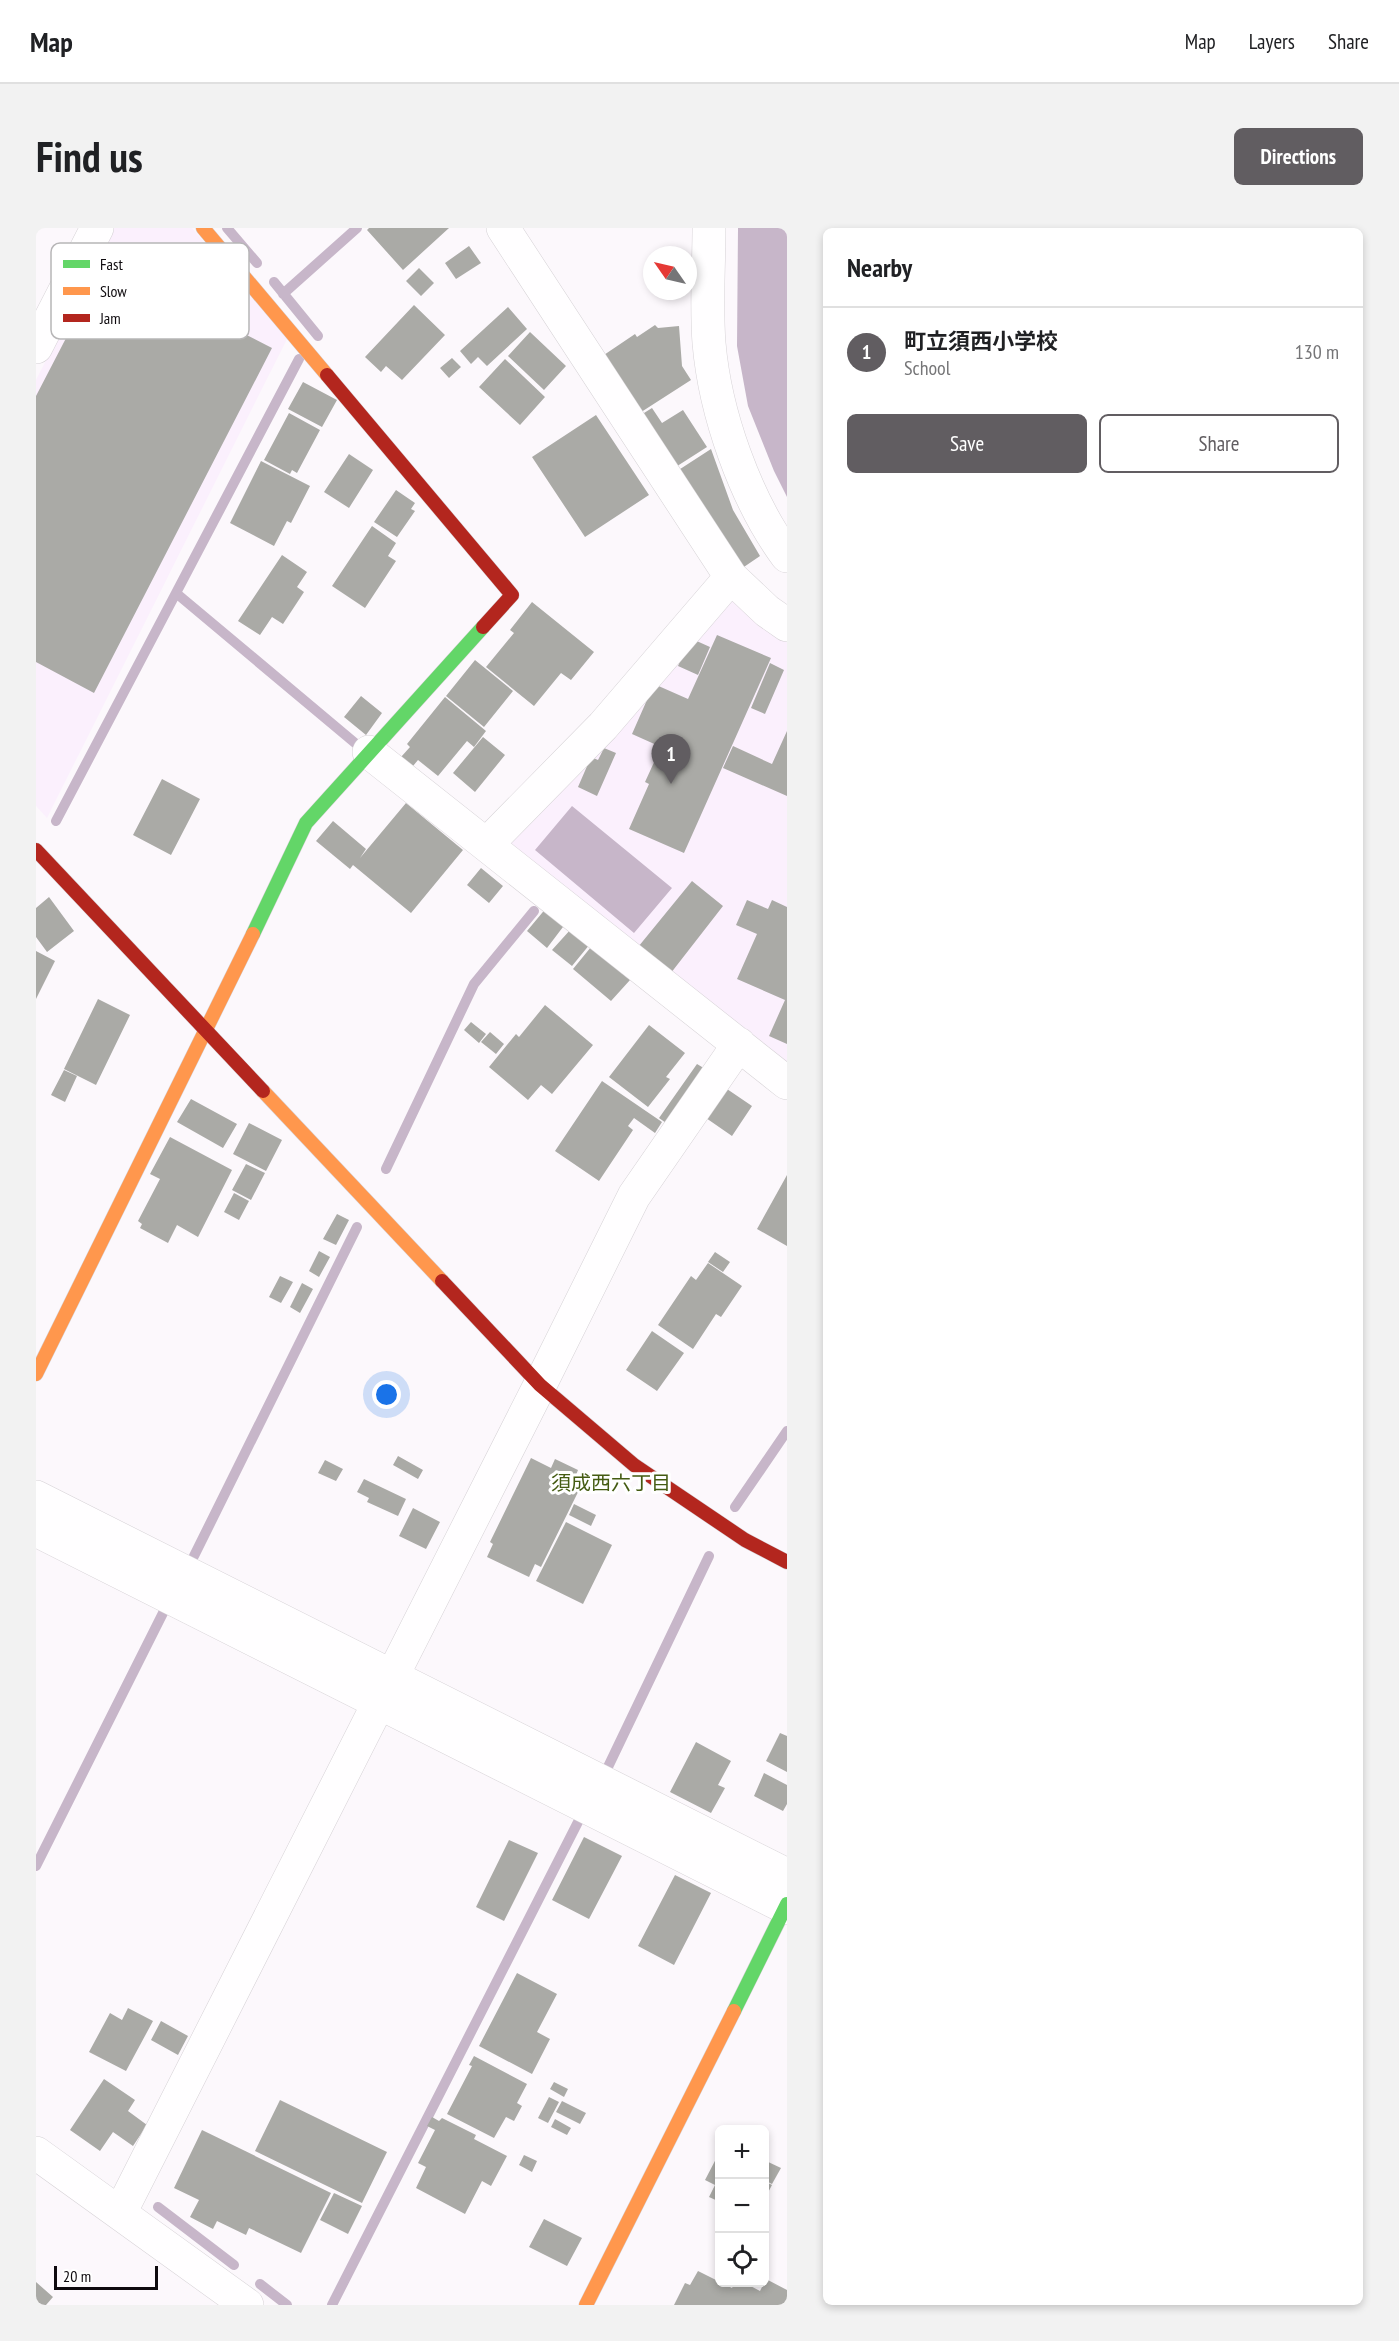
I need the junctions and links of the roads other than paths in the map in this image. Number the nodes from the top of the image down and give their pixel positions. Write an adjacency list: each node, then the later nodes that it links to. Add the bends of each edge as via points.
1 (97, 228): 5 (street)
2 (203, 228): 6 (street)
3 (502, 228): 11 (street)
4 (709, 228): 10 (street, via 709,342 719,409 746,481)
5 (89, 243)
6 (216, 243)
7 (249, 283): 13 (street, via 512,596)
8 (51, 318): 9 (street)
9 (36, 347)
10 (787, 556)
11 (731, 577): 12 (street); 14 (street, via 603,726)
12 (787, 625)
13 (369, 752): 14 (street); 16 (street, via 306,823)
14 (487, 844): 17 (street)
15 (36, 850): 16 (street)
16 (207, 1030): 19 (street); 20 (street)
17 (739, 1044): 18 (street); 20 (street, via 634,1196)
18 (787, 1083)
19 (36, 1374)
20 (540, 1385): 23 (street, via 634,1465 745,1540); 24 (street)
21 (36, 1497): 24 (street)
22 (36, 1530): 24 (street)
23 (787, 1562)
24 (386, 1690): 25 (street); 26 (street); 28 (street)
25 (787, 1875)
26 (786, 1907): 30 (street)
27 (36, 2153): 28 (street)
28 (120, 2213): 29 (street)
29 (247, 2305)
30 (585, 2305)

